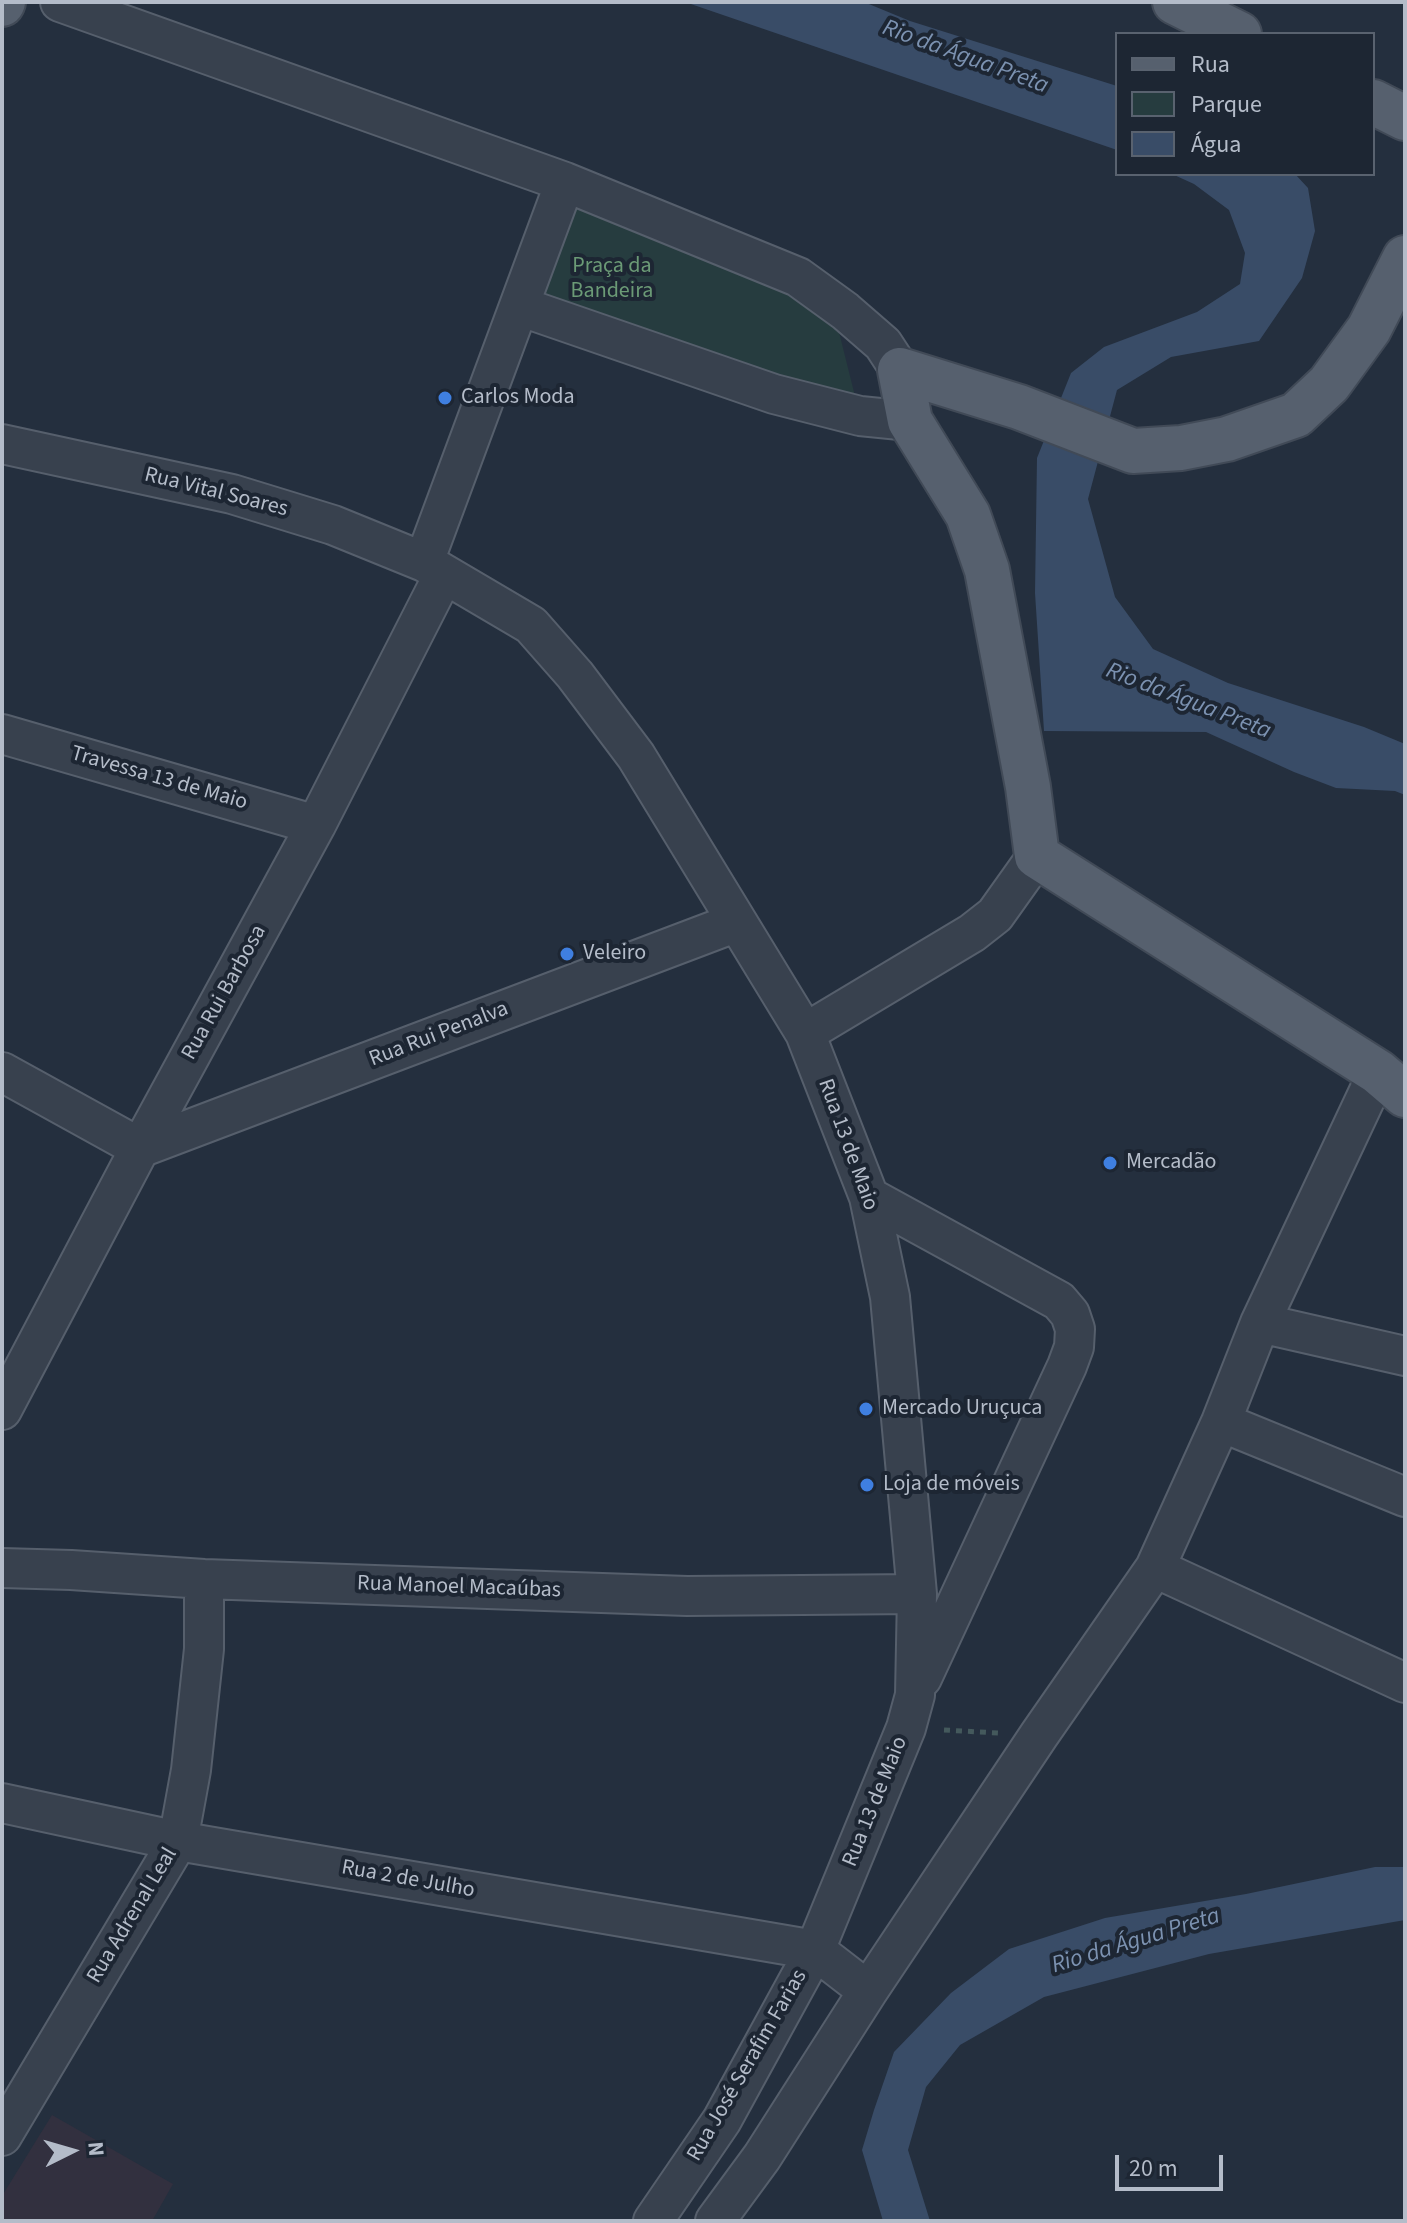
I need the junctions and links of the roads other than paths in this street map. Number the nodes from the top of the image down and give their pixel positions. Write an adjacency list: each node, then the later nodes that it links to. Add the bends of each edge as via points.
1 (60, 2): 6 (street)
2 (1175, 2): 3 (main road)
3 (1235, 32)
4 (1375, 103): 5 (main road)
5 (1405, 118)
6 (565, 182): 8 (street, Rua Rui Barbosa); 9 (street, via 798,277 883,344)
7 (1405, 258): 9 (main road, via 1369,329 1329,384 1296,415 1227,439 1133,451 1019,407)
8 (519, 306): 10 (street, via 774,394 860,416); 12 (street, Rua Rui Barbosa)
9 (900, 370): 10 (main road)
10 (910, 421): 15 (main road, via 968,515 987,570)
11 (2, 444): 12 (street, Rua Vital Soares, via 232,494 333,525)
12 (434, 568): 14 (street, Rua Rui Barbosa); 16 (street, Rua 13 de Maio, via 531,625 575,675 636,756)
13 (2, 734): 14 (street, Travessa 13 de Maio)
14 (316, 825): 20 (street, Rua Rui Barbosa)
15 (1037, 856): 17 (street, via 995,915 972,933); 19 (main road)
16 (737, 922): 17 (street, Rua 13 de Maio); 20 (street, Rua Rui Penalva)
17 (805, 1033): 21 (street, Rua 13 de Maio)
18 (2, 1072): 20 (street)
19 (1392, 1084): 22 (street)
20 (140, 1148): 24 (street, Rua Rui Barbosa)
21 (869, 1197): 30 (street, Rua 13 de Maio, via 890,1297); 32 (street, via 1059,1301 1075,1329 1067,1366)
22 (1260, 1323): 23 (street); 25 (street)
23 (1405, 1356)
24 (2, 1410)
25 (1221, 1422): 26 (street); 28 (street)
26 (1405, 1497)
27 (2, 1568): 29 (street, Rua Manoel Macaúbas)
28 (1155, 1568): 31 (street); 36 (street)
29 (204, 1579): 30 (street, Rua Manoel Macaúbas, via 687,1596); 34 (street, Rua Adrenal Leal, via 204,1649)
30 (917, 1594): 32 (street, Rua 13 de Maio)
31 (1405, 1683)
32 (910, 1711): 35 (street, Rua 13 de Maio)
33 (2, 1803): 34 (street, Rua 2 de Julho)
34 (178, 1841): 35 (street, Rua 2 de Julho); 37 (street, Rua Adrenal Leal)
35 (815, 1950): 36 (street); 38 (street, Rua José Serafim Farias, via 722,2120)
36 (868, 1991): 39 (street)
37 (2, 2136)
38 (653, 2221)
39 (715, 2221)

